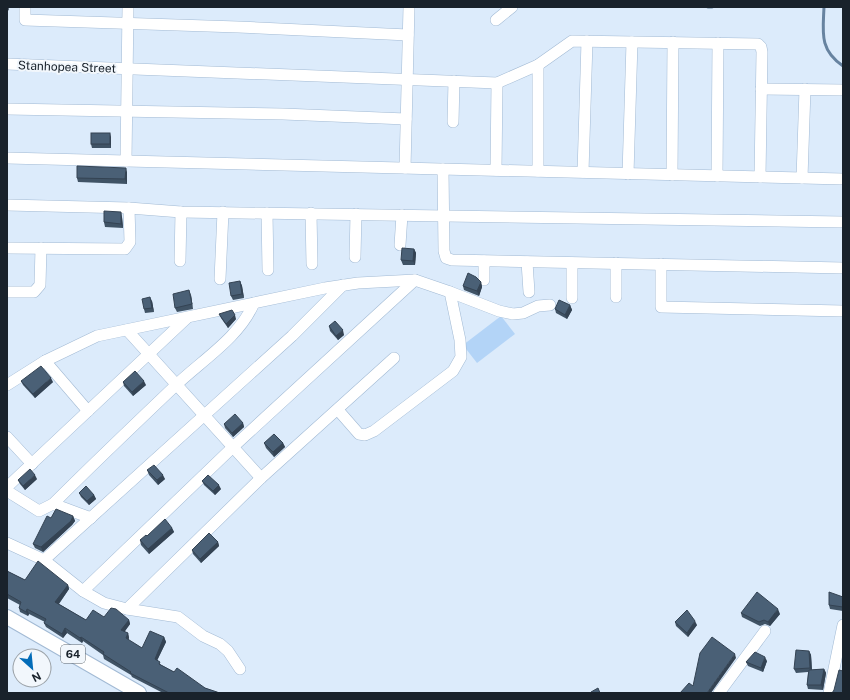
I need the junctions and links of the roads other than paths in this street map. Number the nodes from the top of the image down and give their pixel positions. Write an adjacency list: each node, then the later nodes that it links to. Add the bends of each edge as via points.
1 (25, 7): 6 (street, via 25,20)
2 (128, 7): 6 (street)
3 (409, 7): 7 (street)
4 (512, 7): 5 (street)
5 (496, 20)
6 (128, 23): 7 (street); 14 (street)
7 (408, 35): 15 (street)
8 (587, 41): 9 (street); 13 (street, via 572,41); 31 (street)
9 (632, 42): 10 (street); 32 (street)
10 (673, 42): 11 (street); 33 (street)
11 (718, 43): 18 (street, via 758,44 761,47); 34 (street)
12 (7, 64): 14 (street, Stanhopea Street)
13 (538, 65): 17 (street); 30 (street)
14 (127, 69): 15 (street, Stanhopea Street); 22 (street)
15 (407, 79): 16 (street, Stanhopea Street); 23 (street)
16 (454, 81): 17 (street, Stanhopea Street); 24 (street)
17 (496, 83): 29 (street)
18 (761, 88): 19 (street); 35 (street)
19 (804, 89): 20 (street); 36 (street)
20 (843, 90)
21 (7, 109): 22 (street)
22 (127, 112): 23 (street); 26 (street)
23 (406, 119): 27 (street)
24 (453, 122)
25 (7, 158): 26 (street)
26 (126, 161): 27 (street)
27 (405, 168): 28 (street)
28 (443, 169): 29 (street); 46 (street)
29 (496, 170): 30 (street)
30 (538, 171): 31 (street)
31 (583, 172): 32 (street)
32 (628, 174): 33 (street)
33 (672, 175): 34 (street)
34 (717, 176): 35 (street)
35 (760, 177): 36 (street)
36 (802, 178): 37 (street)
37 (843, 179)
38 (7, 205): 39 (street)
39 (129, 208): 40 (street); 50 (street, via 130,242 125,249)
40 (181, 212): 41 (street); 52 (street)
41 (223, 212): 42 (street); 61 (street)
42 (267, 213): 43 (street); 60 (street)
43 (311, 213): 44 (street); 57 (street)
44 (356, 214): 45 (street); 51 (street)
45 (402, 215): 46 (street); 48 (street)
46 (444, 217): 47 (street); 53 (street, via 446,258)
47 (843, 222)
48 (400, 245)
49 (7, 248): 50 (street)
50 (41, 248): 65 (street, via 40,286 34,292)
51 (355, 257)
52 (180, 261)
53 (484, 261): 54 (street); 63 (street)
54 (527, 262): 55 (street); 67 (street)
55 (572, 263): 56 (street); 69 (street)
56 (616, 263): 58 (street); 68 (street)
57 (312, 264)
58 (661, 264): 59 (street); 72 (street, via 661,307)
59 (843, 268)
60 (268, 270)
61 (220, 279)
62 (415, 280): 64 (street); 66 (street); 84 (street)
63 (484, 280)
64 (343, 285): 70 (street); 82 (street, via 292,336)
65 (7, 292)
66 (450, 292): 71 (street, via 513,314); 80 (street, via 460,346 460,357 453,371 374,431 365,435 359,434)
67 (529, 292)
68 (616, 297)
69 (572, 298)
70 (254, 303): 73 (street); 79 (street, via 248,318 234,334)
71 (550, 305)
72 (843, 311)
73 (188, 318): 74 (street); 75 (street)
74 (127, 330): 75 (street); 77 (street, via 96,336)
75 (149, 354): 79 (street); 81 (street)
76 (394, 358): 80 (street)
77 (45, 361): 78 (street); 81 (street)
78 (7, 385)
79 (176, 385): 82 (street); 89 (street)
80 (338, 410): 86 (street)
81 (88, 411): 85 (street)
82 (204, 415): 84 (street); 90 (street)
83 (7, 437): 85 (street)
84 (233, 447): 86 (street); 93 (street)
85 (32, 464): 87 (street)
86 (261, 478): 94 (street)
87 (7, 487)
88 (7, 491): 89 (street, via 39,511)
89 (53, 504): 90 (street)
90 (91, 518): 92 (street)
91 (7, 543): 92 (street)
92 (44, 560): 93 (street)
93 (83, 591): 94 (street, via 104,603)
94 (127, 609): 98 (street, via 178,617 203,636 220,644)
95 (7, 617): 99 (main road, 64)
96 (843, 625): 101 (street)
97 (765, 630): 100 (street)
98 (240, 669)
99 (139, 693)
100 (719, 693)
101 (829, 693)

